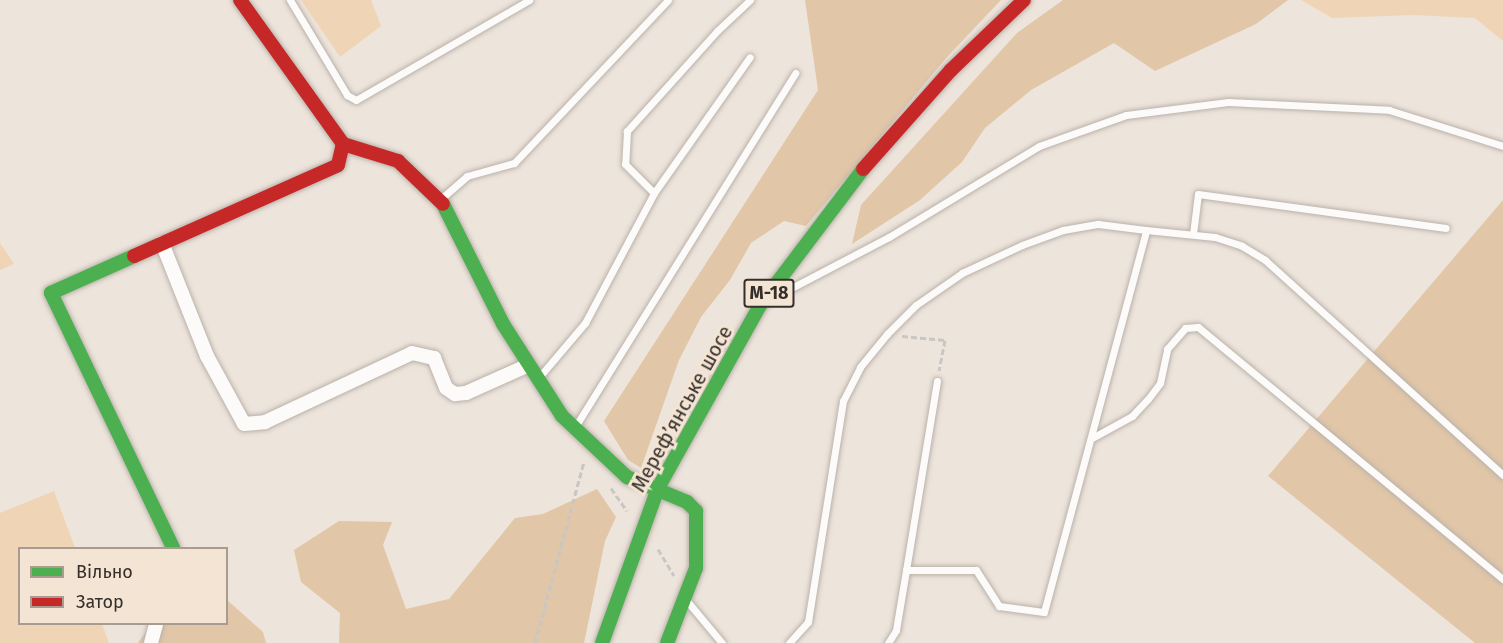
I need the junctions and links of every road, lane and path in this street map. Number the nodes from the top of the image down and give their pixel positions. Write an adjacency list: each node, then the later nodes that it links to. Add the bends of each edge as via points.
1 (240, 0): 9 (main road)
2 (290, 0): 3 (lane, via 347,95 356,100)
3 (529, 0)
4 (668, 0): 12 (lane, via 514,163 467,176)
5 (750, 0): 11 (lane, via 627,130 625,164)
6 (1024, 0): 17 (main road, Мереф’янське шосе / М-18, via 951,70 845,189)
7 (750, 57): 11 (lane)
8 (795, 73): 22 (lane)
9 (343, 144): 12 (main road, via 398,161); 16 (main road, via 338,165)
10 (1503, 146): 17 (lane, via 1389,110 1228,102 1126,115 1039,146 889,237)
11 (654, 193): 20 (lane, via 585,323)
12 (441, 199): 19 (main road, via 503,324)
13 (1446, 228): 15 (lane, via 1198,194)
14 (1146, 230): 15 (lane); 18 (lane, via 1098,224 1063,230 1022,245 962,273 916,305); 23 (lane)
15 (1193, 234): 25 (lane, via 1242,246 1265,260)
16 (162, 243): 19 (street, via 207,356 243,424 265,422 412,353 434,358 446,388 455,394 466,393); 28 (main road, via 51,293)
17 (761, 304): 26 (main road, Мереф’янське шосе / М-18)
18 (887, 334): 21 (path, via 945,340); 38 (lane, via 860,367 843,401 808,622)
19 (529, 365): 20 (main road)
20 (538, 379): 22 (main road, via 562,416)
21 (938, 381): 29 (lane)
22 (575, 427): 24 (main road)
23 (1092, 438): 29 (lane, via 1044,612 999,606 976,570); 30 (lane, via 1132,416 1160,383 1167,349 1175,338 1185,328 1198,327)
24 (590, 439): 26 (main road, via 627,477); 34 (path)
25 (1503, 475)
26 (658, 488): 31 (main road, via 687,502 696,511 699,543); 35 (main road, Мереф’янське шосе / М-18)
27 (656, 546): 31 (path)
28 (172, 547)
29 (906, 570): 39 (lane, via 896,630)
30 (1503, 579)
31 (686, 600): 36 (main road); 37 (lane)
32 (156, 625): 33 (street)
33 (151, 643)
34 (535, 643)
35 (602, 643)
36 (667, 643)
37 (722, 643)
38 (789, 643)
39 (888, 643)

